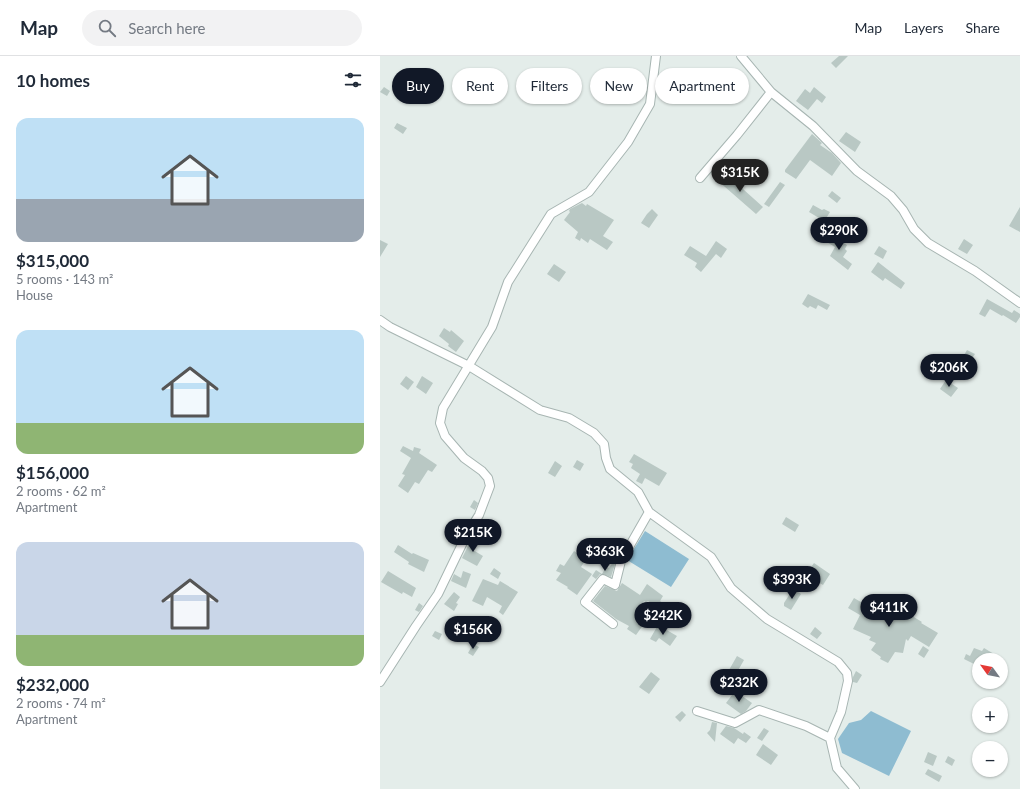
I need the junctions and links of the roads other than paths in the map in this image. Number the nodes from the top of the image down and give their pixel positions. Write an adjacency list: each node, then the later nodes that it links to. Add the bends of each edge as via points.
1 (656, 56): 7 (street, via 650,104 628,142 589,192 551,214 508,282 492,327)
2 (741, 56): 3 (street)
3 (771, 92): 4 (street); 5 (street, via 813,126 857,171 891,196 914,229 928,243 975,271)
4 (700, 178)
5 (1020, 303)
6 (380, 320): 7 (street)
7 (469, 366): 8 (street, via 540,410 569,418 594,433 604,444 610,469 638,492); 10 (street, via 444,408 440,423 445,436 464,458 482,471 490,486 479,514 438,594)
8 (649, 512): 9 (street, via 621,561 615,585 602,579 585,602); 12 (street, via 711,557 731,588 767,620 838,662 847,673 848,681 841,712)
9 (613, 624)
10 (380, 682)
11 (698, 711): 12 (street, via 735,723 759,710 806,726)
12 (830, 738): 13 (street, via 837,768)
13 (855, 789)

